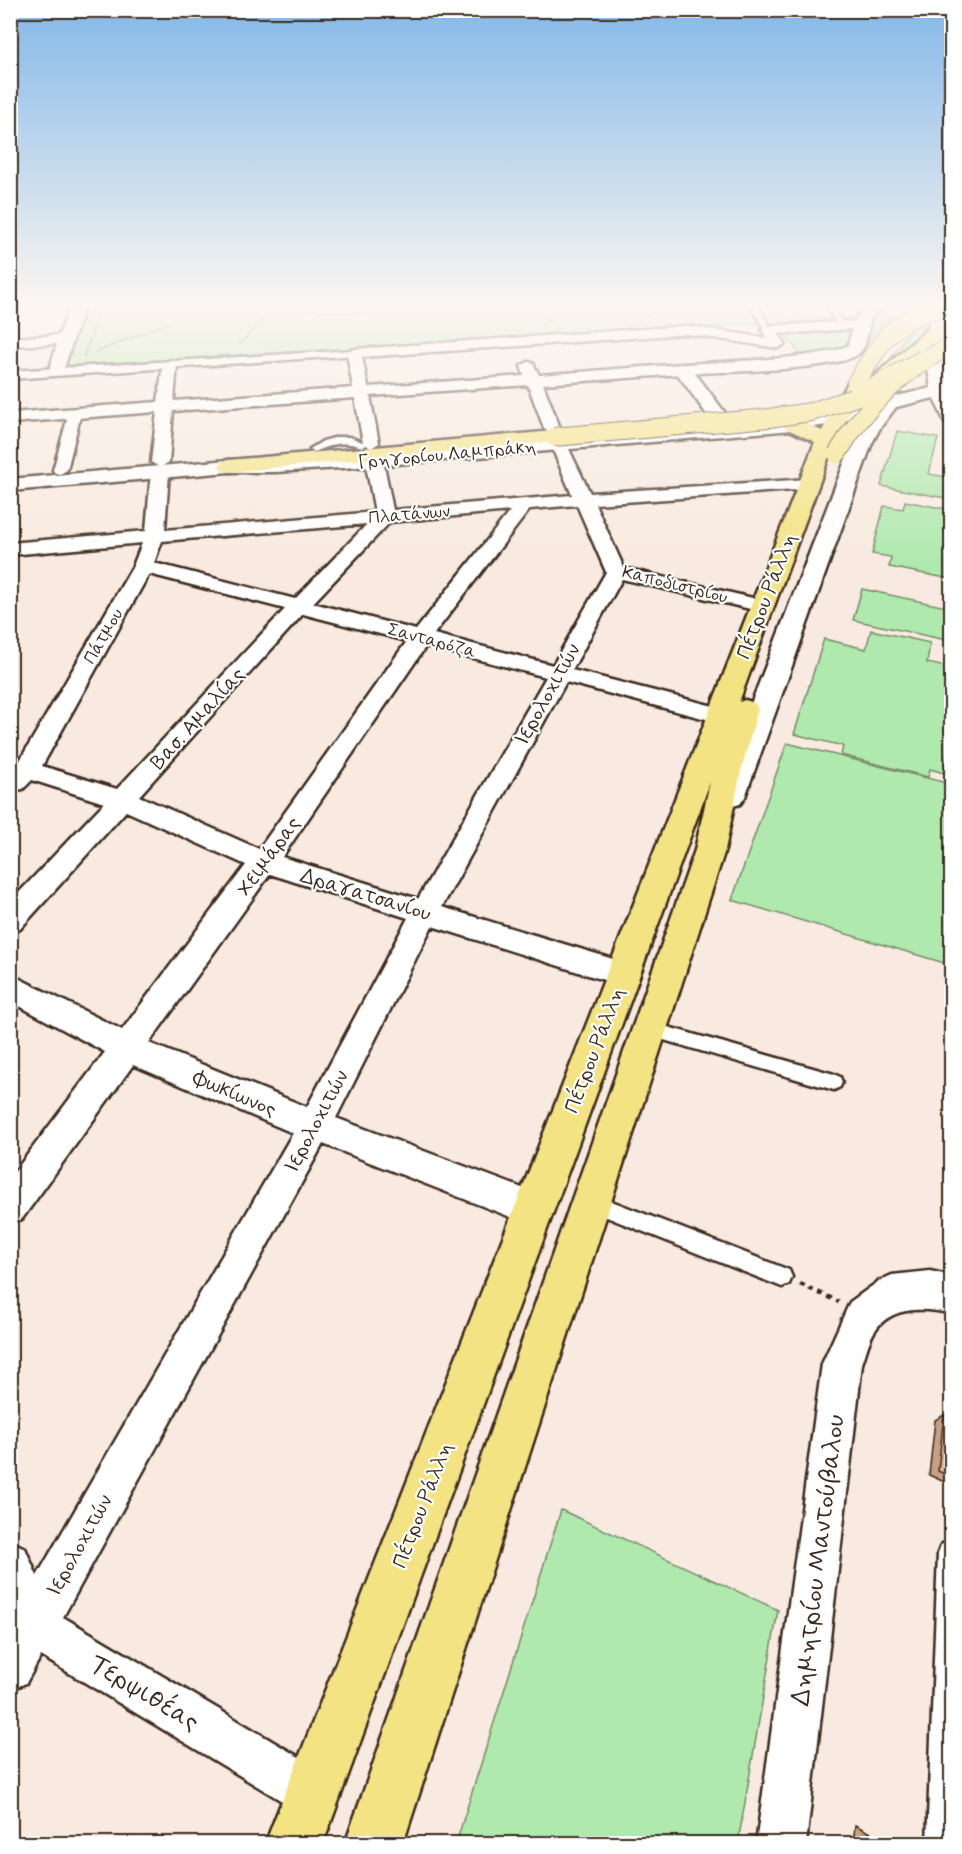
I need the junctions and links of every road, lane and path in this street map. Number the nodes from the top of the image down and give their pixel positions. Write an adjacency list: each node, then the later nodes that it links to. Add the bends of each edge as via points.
1 (168, 391): 14 (street, Πάτμου)
2 (396, 391): 12 (street)
3 (538, 391): 22 (street, Καποδιστρίου)
4 (699, 391): 16 (main road)
5 (848, 391): 16 (main road, Γρηγορίου Λαμπράκη, via 813,404)
6 (853, 391): 17 (main road, Πέτρου Ράλλη)
7 (867, 391): 22 (main road, bridge, via 811,412)
8 (872, 391): 17 (main road)
9 (887, 391): 44 (main road, Πέτρου Ράλλη, bridge, via 871,405 837,454 741,719)
10 (940, 391): 13 (main road, Γρηγορίου Λαμπράκη)
11 (946, 391): 19 (main road)
12 (360, 393): 14 (street); 24 (street)
13 (889, 404): 17 (main road, Γρηγορίου Λαμπράκη); 19 (main road, via 921,406); 44 (main road, Πέτρου Ράλλη, via 862,443)
14 (166, 407): 15 (street); 26 (street, Πάτμου)
15 (75, 413): 18 (street); 27 (street)
16 (716, 414): 21 (main road); 22 (main road, Γρηγορίου Λαμπράκη)
17 (840, 416): 20 (main road, Γρηγορίου Λαμπράκη); 23 (main road, Πέτρου Ράλλη)
18 (10, 418)
19 (951, 421)
20 (792, 424): 21 (main road, Γρηγορίου Λαμπράκη); 23 (main road)
21 (728, 430): 22 (main road, Γρηγορίου Λαμπράκη)
22 (555, 437): 24 (main road, Γρηγορίου Λαμπράκη); 25 (main road); 30 (street, Καποδιστρίου)
23 (826, 440): 29 (main road, Πέτρου Ράλλη)
24 (369, 449): 25 (main road, Γρηγορίου Λαμπράκη, via 291,466); 26 (main road, Γρηγορίου Λαμπράκη, via 314,448); 32 (street)
25 (229, 466): 26 (main road, Γρηγορίου Λαμπράκη)
26 (160, 467): 27 (main road, Γρηγορίου Λαμπράκη); 28 (main road, Γρηγορίου Λαμπράκη); 33 (street, Πάτμου)
27 (60, 470): 28 (main road, Γρηγορίου Λαμπράκη)
28 (13, 483)
29 (809, 484): 30 (street, Πλατάνων); 38 (main road, Πέτρου Ράλλη)
30 (585, 499): 31 (street, Πλατάνων); 36 (street, Καποδιστρίου)
31 (524, 505): 32 (street, Πλατάνων); 39 (street, Χειμάρας)
32 (385, 516): 33 (street, Πλατάνων); 37 (street, Βασ. Αμαλίας)
33 (155, 536): 34 (street, Πλατάνων); 35 (street, Πάτμου)
34 (10, 549)
35 (143, 566): 37 (street, Σανταρόζα); 42 (street, Πάτμου)
36 (616, 572): 38 (street, Καποδιστρίου); 40 (street, Ιερολοχιτών)
37 (299, 605): 39 (street, Σανταρόζα); 43 (street, Βασ. Αμαλίας)
38 (763, 606): 41 (main road, Πέτρου Ράλλη)
39 (421, 637): 40 (street, Σανταρόζα); 45 (street, Χειμάρας)
40 (559, 673): 41 (street, Σανταρόζα); 46 (street, Ιερολοχιτών)
41 (721, 715): 48 (main road, Πέτρου Ράλλη)
42 (16, 776): 43 (street, Δραγατσανίου)
43 (124, 800): 45 (street, Δραγατσανίου); 47 (street, Βασ. Αμαλίας)
44 (710, 850): 50 (main road, Πέτρου Ράλλη)
45 (264, 862): 46 (street, Δραγατσανίου); 51 (street, Χειμάρας)
46 (425, 912): 48 (street, Δραγατσανίου); 53 (street, Ιερολοχιτών)
47 (10, 921)
48 (623, 974): 56 (main road, Πέτρου Ράλλη)
49 (10, 986): 51 (street, Φωκίωνος)
50 (650, 1029): 52 (lane); 54 (main road, Πέτρου Ράλλη)
51 (127, 1048): 53 (street, Φωκίωνος); 55 (street, Χειμάρας)
52 (834, 1082)
53 (315, 1126): 56 (street, Φωκίωνος); 61 (street, Ιερολοχιτών)
54 (591, 1202): 57 (lane); 65 (main road, Πέτρου Ράλλη)
55 (10, 1207)
56 (534, 1209): 63 (main road, Πέτρου Ράλλη)
57 (782, 1277)
58 (951, 1295): 66 (street, Δημητρίου Μαντούβαλου, via 930,1290 892,1294 863,1315 842,1364)
59 (951, 1550): 67 (lane)
60 (10, 1563): 61 (street)
61 (34, 1626): 62 (street, Ιερολοχιτών); 63 (street, Τερψιθέας)
62 (10, 1667)
63 (314, 1793): 64 (main road, Πέτρου Ράλλη)
64 (294, 1844)
65 (374, 1844)
66 (782, 1844)
67 (940, 1844)

